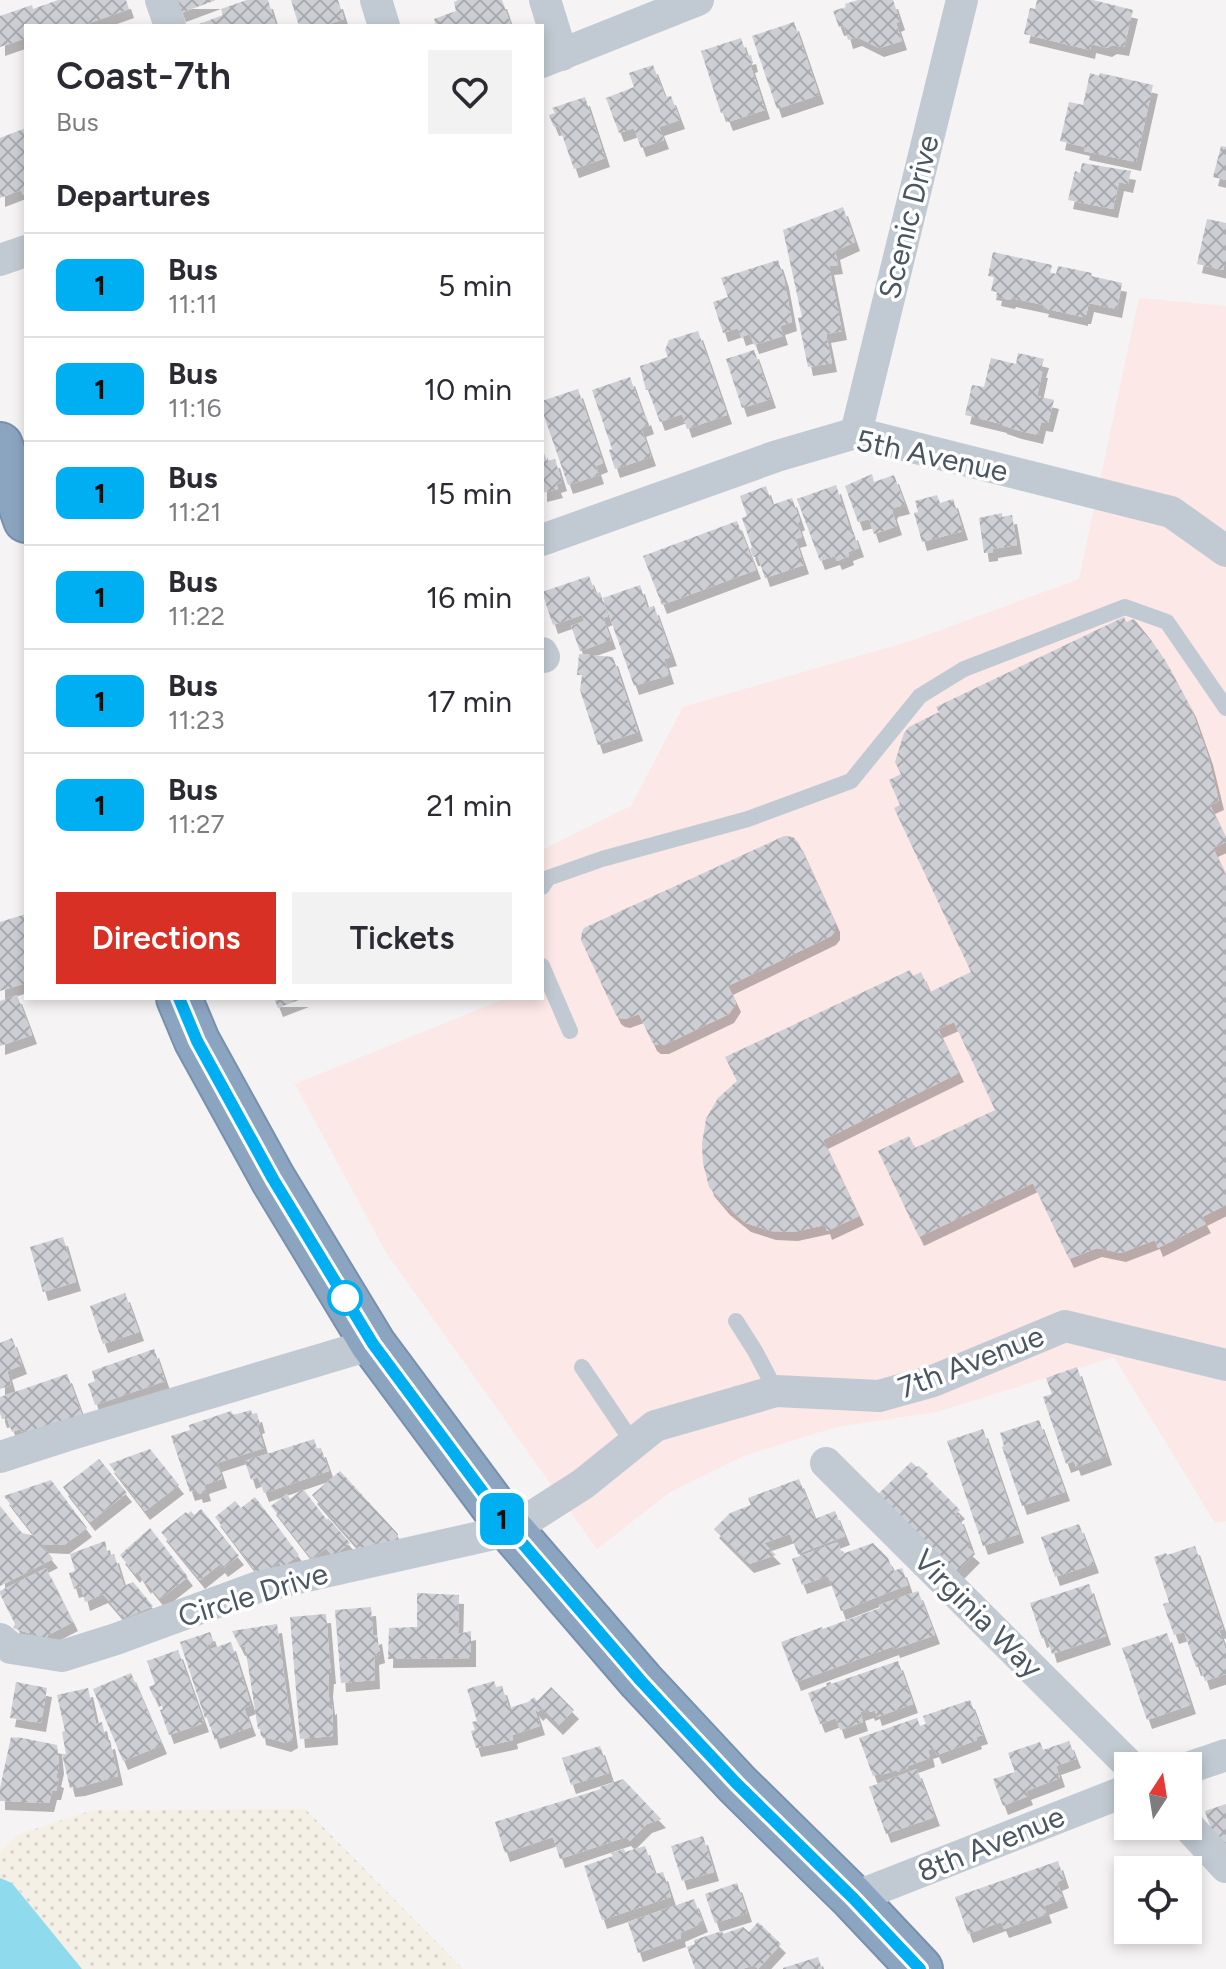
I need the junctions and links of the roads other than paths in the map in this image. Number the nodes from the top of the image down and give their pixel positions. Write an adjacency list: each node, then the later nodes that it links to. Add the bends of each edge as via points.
1 (161, 0): 6 (street)
2 (376, 0): 7 (street)
3 (545, 0): 8 (street)
4 (698, 0): 8 (street)
5 (962, 0): 11 (street, Scenic Drive)
6 (169, 24)
7 (383, 24)
8 (552, 58)
9 (24, 252): 10 (street)
10 (0, 260)
11 (856, 433): 14 (street, 5th Avenue); 15 (street, 5th Avenue, via 1171,512)
12 (0, 445): 13 (highway)
13 (24, 514)
14 (544, 539)
15 (1226, 551)
16 (1226, 708): 17 (lane, via 1167,622 1125,607 964,669 920,696 851,781 748,819 602,859)
17 (544, 884)
18 (544, 971): 20 (lane)
19 (180, 1000): 22 (highway, via 273,1179)
20 (570, 1031)
21 (736, 1321): 25 (lane)
22 (373, 1344): 27 (street); 29 (highway)
23 (1226, 1365): 25 (street, 7th Avenue, via 1065,1326 933,1381 879,1396)
24 (582, 1367): 26 (lane)
25 (776, 1391): 26 (street, 7th Avenue, via 655,1426)
26 (633, 1443): 29 (street, 7th Avenue, via 583,1484)
27 (0, 1457)
28 (826, 1463): 31 (street, Virginia Way)
29 (511, 1530): 30 (street, Circle Drive, via 258,1587 62,1656 11,1648); 37 (highway, via 662,1704)
30 (0, 1639)
31 (1116, 1752)
32 (1226, 1755): 33 (street)
33 (1202, 1763)
34 (1114, 1795): 37 (street, 8th Avenue)
35 (1201, 1840): 36 (street)
36 (1226, 1867)
37 (853, 1898): 38 (highway)
38 (920, 1969)

